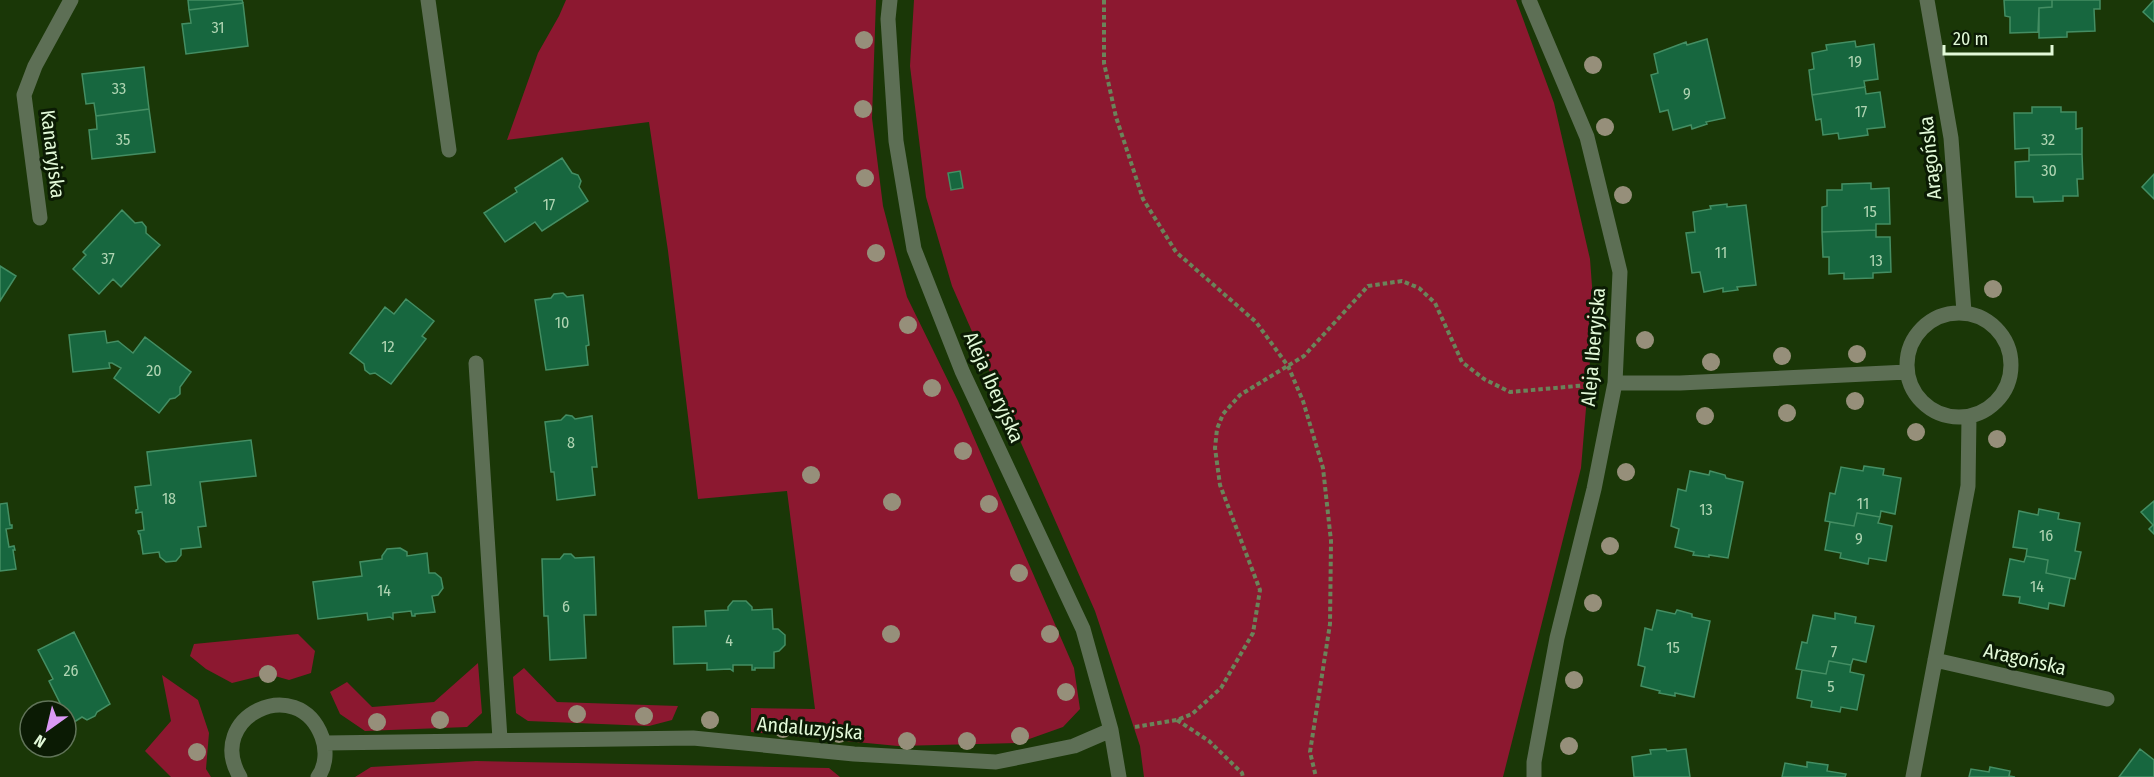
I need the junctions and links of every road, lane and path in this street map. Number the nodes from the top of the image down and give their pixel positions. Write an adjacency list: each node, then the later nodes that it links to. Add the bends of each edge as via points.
1 (71, 0): 8 (street, Kanaryjska, via 35,66 24,95)
2 (428, 0): 7 (street)
3 (890, 0): 18 (street, Aleja Iberyjska, via 896,141 914,249 962,371 1083,629)
4 (1104, 0): 11 (path, via 1104,63 1116,117 1143,199 1176,252 1256,322)
5 (1529, 0): 13 (street, Aleja Iberyjska, via 1587,137 1620,272)
6 (1928, 0): 9 (street, Aragońska, via 1951,138)
7 (449, 150)
8 (40, 218)
9 (1964, 312): 12 (street, via 1930,321 1915,335); 14 (street, via 1989,321 2003,336 2011,355 2011,375 2002,395 1989,408)
10 (476, 363): 19 (street)
11 (1288, 366): 13 (path, via 1304,356 1368,286 1402,281 1419,288 1435,303 1462,362 1510,392); 17 (path, via 1240,395 1223,414 1217,429 1215,448 1220,485 1260,590 1253,633 1221,688 1192,714); 25 (path, via 1323,468 1331,541 1330,624 1310,752)
12 (1907, 372): 13 (street, via 1680,383); 14 (street, via 1914,393 1930,409 1949,417)
13 (1615, 382): 26 (street, Aleja Iberyjska, via 1594,489 1557,638)
14 (1969, 417): 15 (street, via 1968,486)
15 (1935, 660): 16 (street, Aragońska); 27 (street)
16 (2107, 699)
17 (1177, 720): 18 (path); 24 (path, via 1209,741)
18 (1111, 730): 19 (street, Andaluzyjska, via 1074,746 996,762 854,754 693,738); 23 (street, Aleja Iberyjska)
19 (500, 739): 20 (street, Andaluzyjska)
20 (325, 743): 21 (street, via 310,716 297,708 267,706 253,712 234,736 234,768); 22 (street, via 325,758)
21 (240, 777)
22 (318, 777)
23 (1119, 777)
24 (1243, 777)
25 (1316, 777)
26 (1534, 777)
27 (1913, 777)

